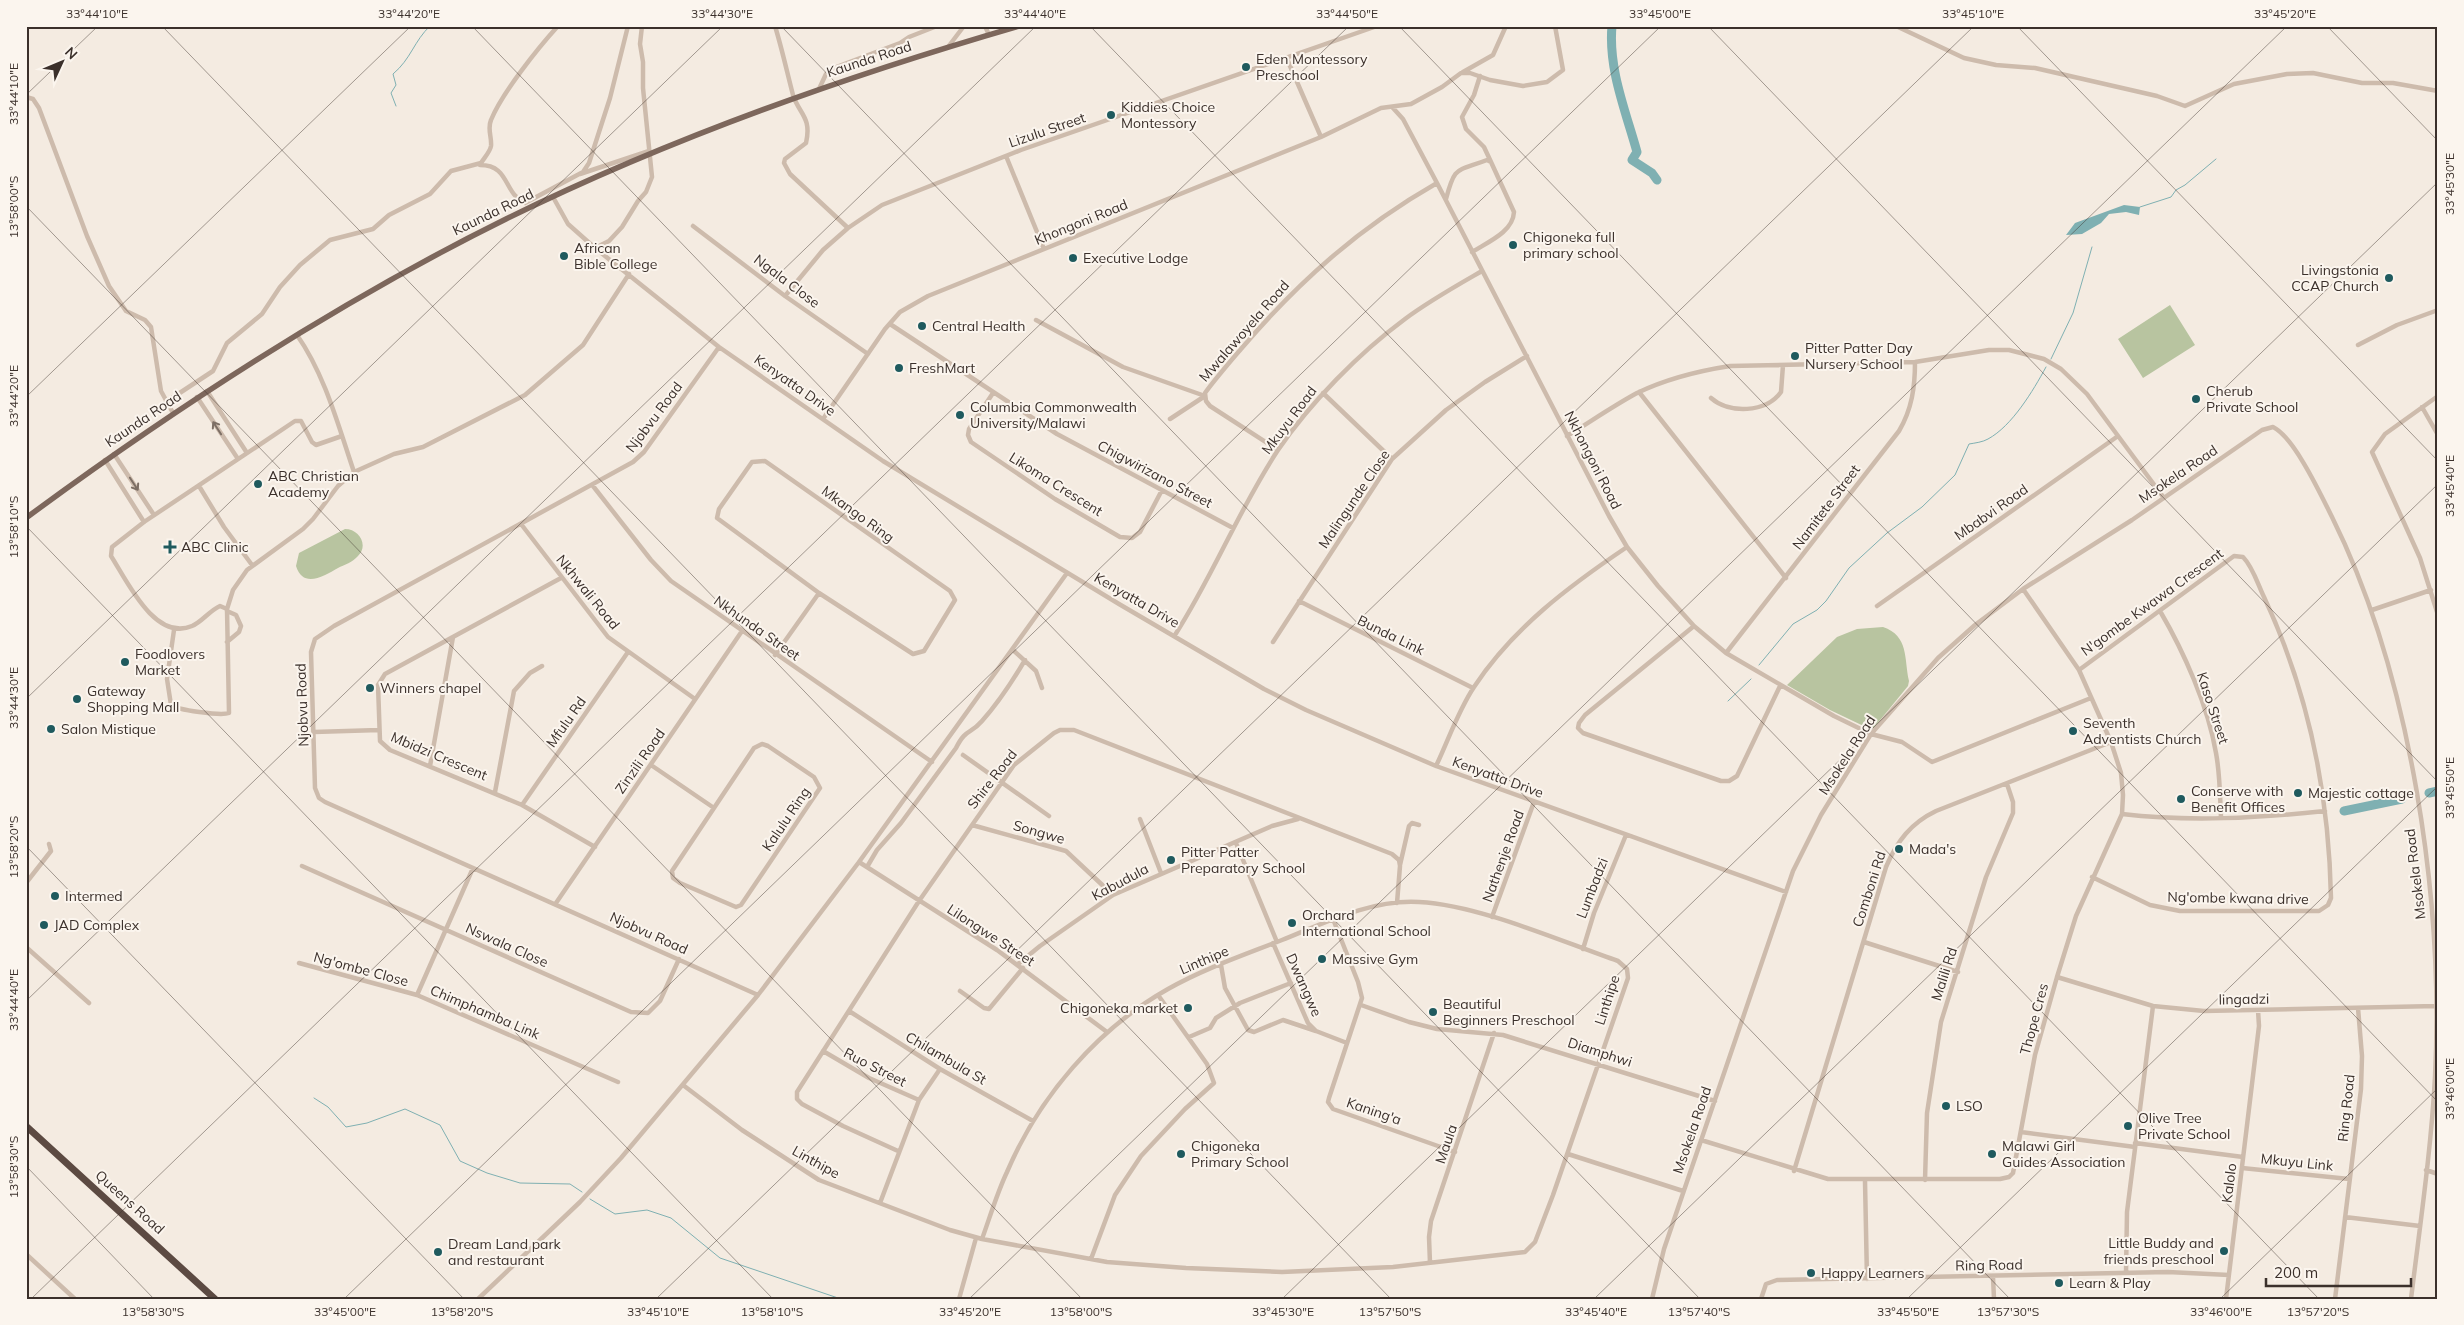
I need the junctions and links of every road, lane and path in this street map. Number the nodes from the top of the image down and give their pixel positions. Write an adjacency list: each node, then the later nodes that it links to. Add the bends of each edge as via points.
1 (558, 26): 27 (street, via 491,119 491,148)
2 (628, 26): 28 (street, via 595,150)
3 (642, 26): 24 (street, via 640,44)
4 (775, 26): 21 (street)
5 (937, 26): 18 (street, via 831,69)
6 (964, 26): 14 (street)
7 (985, 26): 13 (street)
8 (1019, 26): 13 (main road, Kaunda Road)
9 (1377, 26): 15 (street, Lizulu Street)
10 (1506, 26): 16 (street, Khongoni Road, via 1493,55)
11 (1555, 26): 17 (street, via 1563,70 1554,78 1523,86)
12 (1896, 26): 19 (street, via 1964,58 2034,68 2185,106 2238,82 2286,74 2313,73 2362,83 2393,83)
13 (989, 35): 14 (main road, Kaunda Road)
14 (948, 46): 18 (main road, Kaunda Road)
15 (1287, 59): 23 (street); 25 (street, Lizulu Street)
16 (1461, 73): 17 (street); 22 (street, Khongoni Road, via 1410,104)
17 (1480, 76): 26 (street, via 1462,117 1466,129 1484,147)
18 (819, 89): 21 (main road, Kaunda Road)
19 (2438, 91)
20 (26, 97): 58 (street, via 33,99 39,108 113,295 126,311 145,320 151,327 161,391)
21 (794, 98): 24 (main road, Kaunda Road); 33 (street, via 802,109 808,130 804,145 784,161 790,174)
22 (1393, 108): 23 (street, Khongoni Road, via 1381,108); 29 (street, Nkhongoni Road, via 1403,119)
23 (1321, 137): 35 (street, Khongoni Road)
24 (650, 153): 28 (street); 30 (main road, Kaunda Road); 34 (street, via 652,177 646,192 613,238)
25 (1006, 156): 33 (street, Lizulu Street, via 882,205); 35 (street)
26 (1491, 162): 31 (street, via 1487,160 1456,171); 36 (street, via 1514,212 1514,221 1509,228)
27 (479, 165): 28 (street, via 491,165 500,172 518,200 525,203); 58 (street, via 451,171 430,194 389,215 373,229 330,240 286,281 262,314 227,343 213,371)
28 (579, 175)
29 (1438, 182): 31 (street, Nkhongoni Road); 54 (street, Mwalawoyela Road, via 1373,224 1308,276 1249,340)
30 (553, 197): 34 (street, Kenyatta Drive, via 568,224); 43 (main road, Kaunda Road, via 434,256)
31 (1446, 200): 36 (street, Nkhongoni Road)
32 (693, 226): 39 (street, Ngala Close)
33 (848, 228): 39 (street, Lizulu Street, via 823,250)
34 (595, 248): 38 (street, Kenyatta Drive)
35 (1044, 248): 42 (street, Khongoni Road, via 936,292 900,312)
36 (1472, 252): 37 (street, Nkhongoni Road)
37 (1482, 271): 47 (street, Nkhongoni Road); 53 (street, Mkuyu Road, via 1406,318)
38 (629, 274): 45 (street, Kenyatta Drive); 73 (street, via 582,345 526,395 423,447 394,454)
39 (785, 296): 46 (street, Ngala Close)
40 (2438, 310): 44 (street)
41 (1036, 320): 54 (street, via 1123,367)
42 (890, 324): 46 (street, Khongoni Road); 52 (street, Chigwirizano Street)
43 (297, 335): 50 (main road, Kaunda Road); 64 (street, via 322,382)
44 (2358, 345)
45 (719, 347): 61 (street, Kenyatta Drive); 75 (street, Njobvu Road, via 641,455)
46 (868, 354): 61 (street, Khongoni Road)
47 (1527, 356): 65 (street, Nkhongoni Road); 71 (street, Malingunde Close, via 1453,405)
48 (1915, 362): 49 (street); 66 (street, via 1989,350 2009,350 2044,360 2081,386); 87 (street, Namitete Street, via 1915,384 1905,421)
49 (1783, 365): 51 (street, via 1708,369); 57 (street, via 1781,392 1769,403 1758,407 1729,408)
50 (207, 391): 56 (main road, Kaunda Road); 68 (street)
51 (1639, 392): 65 (street); 87 (street)
52 (993, 393): 76 (street, Chigwirizano Street, via 1058,434); 76 (street, Likoma Crescent, via 970,429 970,441 1120,537 1132,538 1140,532)
53 (1323, 393): 67 (street, Mkuyu Road); 71 (street)
54 (1205, 396): 62 (street); 67 (street, Mwalawoyela Road, via 1210,406)
55 (2438, 396): 59 (street)
56 (197, 398): 60 (main road, Kaunda Road); 70 (street, one-way to 56)
57 (1711, 398)
58 (166, 402): 60 (street)
59 (2422, 406): 63 (street); 89 (street, via 2385,434 2372,455 2407,526)
60 (173, 413): 69 (main road, Kaunda Road)
61 (824, 419): 85 (street, Kenyatta Drive, via 906,476)
62 (1170, 419)
63 (2438, 435)
64 (342, 436): 68 (street, via 316,445 303,423 297,420); 73 (street)
65 (1567, 436): 83 (street, Nkhongoni Road)
66 (2118, 436): 77 (street); 92 (street, Mbabvi Road)
67 (1278, 450): 82 (street, Mkuyu Road)
68 (247, 453): 70 (street)
69 (114, 454): 72 (main road, Kaunda Road); 78 (street, one-way to 78)
70 (238, 459): 74 (street)
71 (1392, 459): 91 (street, Malingunde Close)
72 (105, 460): 79 (main road, Kaunda Road); 80 (street)
73 (354, 472): 84 (street, via 338,486 303,530)
74 (199, 486): 78 (street); 84 (street)
75 (593, 486): 81 (street, Njobvu Road); 99 (street, Nkhunda Street, via 661,571)
76 (1162, 490): 82 (street, Chigwirizano Street)
77 (2164, 498): 88 (street, Msokela Road); 94 (street, Msokela Road, via 2262,430 2273,427 2279,430 2320,494 2351,556)
78 (154, 515): 80 (street)
79 (26, 518)
80 (144, 522): 98 (street, via 116,541 110,554 148,612)
81 (521, 524): 86 (street, Nkhwali Road); 117 (street, Njobvu Road, via 317,637 311,652)
82 (1233, 528): 100 (street, Mkuyu Road)
83 (1626, 547): 97 (street, Nkhongoni Road); 113 (street, via 1548,604 1505,648)
84 (252, 565): 93 (street, via 233,590)
85 (1067, 573): 100 (street, Kenyatta Drive); 104 (street)
86 (561, 578): 101 (street, Mbidzi Crescent); 105 (street, Nkhwali Road, via 608,637)
87 (1786, 578): 106 (street, Namitete Street)
88 (2023, 589): 110 (street, Thope Cres); 118 (street, Msokela Road, via 1938,658)
89 (2431, 590): 94 (street); 96 (street)
90 (819, 593): 90 (street, Mkango Ring, via 913,654 924,650 956,600 950,591 765,461 752,462 719,509 717,518); 107 (street)
91 (1299, 601): 103 (street, Malingunde Close); 113 (street, Bunda Link)
92 (1877, 606)
93 (227, 610): 98 (street, via 220,606 193,626); 102 (street); 102 (street, via 236,614 241,626)
94 (2372, 610): 156 (street, Msokela Road, via 2404,733 2424,844)
95 (2160, 611): 110 (street, N'gombe Kwawa Crescent); 131 (street, N'gombe Kwawa Crescent, via 2234,556 2247,560 2270,610 2294,677 2319,765); 134 (street, Kaso Street, via 2195,684 2210,727 2216,753)
96 (2438, 615)
97 (1694, 626): 106 (street, Nkhongoni Road); 111 (street, via 1585,715 1578,728 1582,733 1721,782 1729,781 1737,776)
98 (174, 630): 102 (street, via 166,679 170,702 178,709 208,714 229,713)
99 (742, 631): 107 (street, Nkhunda Street); 115 (street, Zinzili Road)
100 (1175, 635): 124 (street, Kenyatta Drive, via 1284,699)
101 (454, 636): 116 (street, Mbidzi Crescent, via 382,676 378,685); 123 (street)
102 (227, 642)
103 (1273, 642)
104 (1013, 650): 108 (street); 121 (street)
105 (628, 652): 115 (street, Nkhwali Road); 129 (street, Mfulu Rd)
106 (1726, 653): 111 (street, Nkhongoni Road)
107 (775, 654): 121 (street, Nkhunda Street)
108 (1025, 660): 112 (street, via 1039,676); 147 (street, via 1011,685 980,723 961,736 956,748 881,845)
109 (542, 666): 127 (street, via 530,673 514,691)
110 (2079, 670): 114 (street, Thope Cres)
111 (1780, 686): 118 (street, Nkhongoni Road)
112 (1042, 688)
113 (1473, 688): 124 (street)
114 (2091, 698): 118 (street, Nkhongoni Road, via 1932,762 1902,742); 119 (street, Thope Cres)
115 (695, 699): 122 (street, Zinzili Road)
116 (379, 730): 117 (street); 123 (street, Mbidzi Crescent, via 380,741 387,748)
117 (314, 732): 146 (street, Njobvu Road, via 315,788 322,800)
118 (1872, 734): 151 (street, Msokela Road, via 1812,833)
119 (2111, 742): 126 (street, Comboni Rd); 132 (street, Thope Cres, via 2121,773)
120 (963, 755): 125 (street)
121 (932, 762): 143 (street)
122 (651, 765): 130 (street); 142 (street, Zinzili Road)
123 (430, 766): 127 (street, Mbidzi Crescent)
124 (1436, 766): 128 (street, Kenyatta Drive)
125 (1002, 782): 133 (street); 135 (street, Shire Road, via 1014,765 1033,748 1054,733 1067,730); 137 (street, Shire Road)
126 (2008, 784): 162 (street, Comboni Rd, via 1936,811 1907,831 1886,867); 170 (street, Malili Rd, via 2013,813 1986,877)
127 (495, 792): 129 (street, Mbidzi Crescent)
128 (1534, 802): 139 (street, Kenyatta Drive); 158 (street, Nathenje Road)
129 (522, 805): 142 (street, Mbidzi Crescent)
130 (714, 808): 130 (street, Kalulu Ring, via 672,875 680,883 738,906 818,795 820,785 768,746 759,745)
131 (2325, 811): 134 (street); 149 (street, Ng'ombe kwana drive, via 2331,898 2328,905 2319,911 2180,911 2150,905)
132 (2122, 814): 134 (street, via 2173,820); 149 (street, Thope Cres)
133 (1049, 816)
134 (2221, 818)
135 (1300, 819): 140 (street, Kabudula, via 1272,826); 145 (street, Shire Road, via 1388,852 1396,857)
136 (1140, 820): 148 (street)
137 (972, 824): 152 (street, Songwe, via 1066,851); 153 (street, Shire Road)
138 (1419, 825): 145 (street, via 1412,823 1409,826)
139 (1626, 835): 151 (street, Kenyatta Drive); 164 (street, Lumbadzi, via 1594,912)
140 (1236, 843): 148 (street, Kabudula); 161 (street, Dwangwe)
141 (49, 844): 150 (street, via 52,851 49,857)
142 (596, 847): 154 (street, Zinzili Road)
143 (859, 862): 147 (street, Lilongwe Street); 174 (street)
144 (302, 866): 160 (street, Nswala Close)
145 (1400, 866): 155 (street)
146 (473, 868): 154 (street, Njobvu Road); 160 (street, Chimphamba Link)
147 (868, 868): 153 (street, Lilongwe Street)
148 (1161, 873): 152 (street, Kabudula)
149 (2092, 877): 171 (street, Thope Cres)
150 (26, 883)
151 (1786, 892): 196 (street, Msokela Road)
152 (1113, 895): 167 (street, Kabudula)
153 (919, 901): 167 (street, Lilongwe Street); 184 (street, Shire Road)
154 (556, 903): 165 (street, Njobvu Road)
155 (1397, 903): 158 (street, Linthipe, via 1432,903); 159 (street, Linthipe)
156 (2431, 906): 157 (street); 180 (street, Msokela Road)
157 (2438, 906)
158 (1492, 917): 164 (street, Linthipe)
159 (1333, 919): 161 (street, Linthipe); 178 (street, via 1358,982)
160 (445, 930): 165 (street, Nswala Close, via 637,1014 648,1012 656,1005); 175 (street, Chimphamba Link)
161 (1275, 942): 168 (street, Linthipe); 172 (street, Dwangwe)
162 (1864, 942): 170 (street); 207 (street, Comboni Rd)
163 (26, 947): 177 (street)
164 (1583, 949): 191 (street, Linthipe, via 1622,963 1628,973)
165 (679, 959): 174 (street, Njobvu Road)
166 (298, 964): 175 (street, Ng'ombe Close)
167 (1018, 964): 169 (street, Lilongwe Street)
168 (1221, 965): 176 (street, Linthipe); 181 (street, via 1225,988)
169 (1023, 968): 173 (street, via 989,1009); 186 (street, Lilongwe Street)
170 (1958, 972): 211 (street, Malili Rd, via 1941,1022 1935,1057 1925,1138)
171 (2057, 977): 179 (street, lingadzi); 199 (street, Thope Cres, via 2035,1055)
172 (1291, 983): 181 (street); 185 (street, Dwangwe, via 1308,1024)
173 (960, 991)
174 (758, 994): 194 (street)
175 (417, 995): 193 (street, Chimphamba Link)
176 (1158, 995): 186 (street, Linthipe); 188 (street)
177 (90, 1004)
178 (1361, 1004): 187 (street, Diamphwi, via 1437,1029); 189 (street, Kaning'a)
179 (2153, 1006): 183 (street, lingadzi, via 2194,1011); 201 (street)
180 (2436, 1006): 182 (street, lingadzi); 208 (street, Msokela Road, via 2435,1076)
181 (1234, 1007): 185 (street, via 1250,1032 1283,1020); 188 (street, via 1216,1018 1210,1028)
182 (2358, 1008): 183 (street, lingadzi); 210 (street, Ring Road, via 2361,1079)
183 (2258, 1010): 205 (street, Kalolo, via 2259,1026)
184 (849, 1011): 190 (street, Shire Road); 192 (street, Chilambula St)
185 (1316, 1031): 189 (street, Dwangwe)
186 (1108, 1032): 197 (street, Linthipe, via 1051,1094)
187 (1494, 1033): 191 (street, Diamphwi); 203 (street, Maula)
188 (1190, 1037): 220 (street, via 1207,1064 1214,1083 1140,1156 1115,1195)
189 (1347, 1043): 203 (street, Kaning'a, via 1329,1098 1330,1106)
190 (823, 1051): 195 (street, Ruo Street, via 868,1078); 202 (street, Shire Road, via 797,1092 799,1102)
191 (1598, 1063): 196 (street, Diamphwi); 204 (street, Linthipe)
192 (940, 1069): 195 (street); 197 (street, Chilambula St)
193 (618, 1082)
194 (683, 1085): 214 (street, Linthipe, via 742,1130 819,1180); 228 (street, via 592,1189)
195 (919, 1100): 202 (street)
196 (1714, 1101): 200 (street, Msokela Road)
197 (1033, 1121): 218 (street, Linthipe, via 1007,1171)
198 (26, 1126): 227 (highway, Queens Road)
199 (2021, 1132): 201 (street); 211 (street, Thope Cres, via 2015,1169 2009,1177)
200 (1701, 1140): 207 (street, Thope Cres); 213 (street, Msokela Road)
201 (2135, 1145): 205 (street); 222 (street, via 2126,1229)
202 (898, 1151): 214 (street)
203 (1455, 1152): 221 (street, Maula, via 1429,1229)
204 (1568, 1154): 213 (street); 221 (street, Linthipe, via 1535,1242 1529,1250)
205 (2243, 1157): 206 (street, Kalolo)
206 (2242, 1168): 210 (street, Mkuyu Link); 223 (street, Kalolo)
207 (1794, 1170): 212 (street, Thope Cres, via 1828,1179)
208 (2426, 1170): 209 (street); 216 (street, Msokela Road)
209 (2438, 1174)
210 (2349, 1179): 215 (street, Ring Road)
211 (1925, 1180): 212 (street, Thope Cres)
212 (1864, 1181): 225 (street)
213 (1683, 1192): 230 (street, Msokela Road)
214 (880, 1203): 217 (street, Linthipe)
215 (2345, 1216): 216 (street); 234 (street, Ring Road)
216 (2420, 1226): 235 (street, Msokela Road)
217 (976, 1238): 218 (street, Linthipe); 229 (street)
218 (982, 1239): 220 (street, Linthipe)
219 (26, 1254): 226 (street)
220 (1091, 1259): 221 (street, Linthipe, via 1186,1268 1282,1272)
221 (1430, 1263)
222 (2126, 1273): 223 (street, Ring Road); 224 (street, Ring Road)
223 (2229, 1275): 233 (street, Kalolo)
224 (1993, 1277): 225 (street, Ring Road); 232 (street)
225 (1867, 1279): 231 (street, Ring Road, via 1772,1281 1763,1289)
226 (75, 1299)
227 (215, 1299)
228 (478, 1299)
229 (959, 1299)
230 (1652, 1299)
231 (1761, 1299)
232 (1994, 1299)
233 (2226, 1299)
234 (2335, 1299)
235 (2411, 1299)

